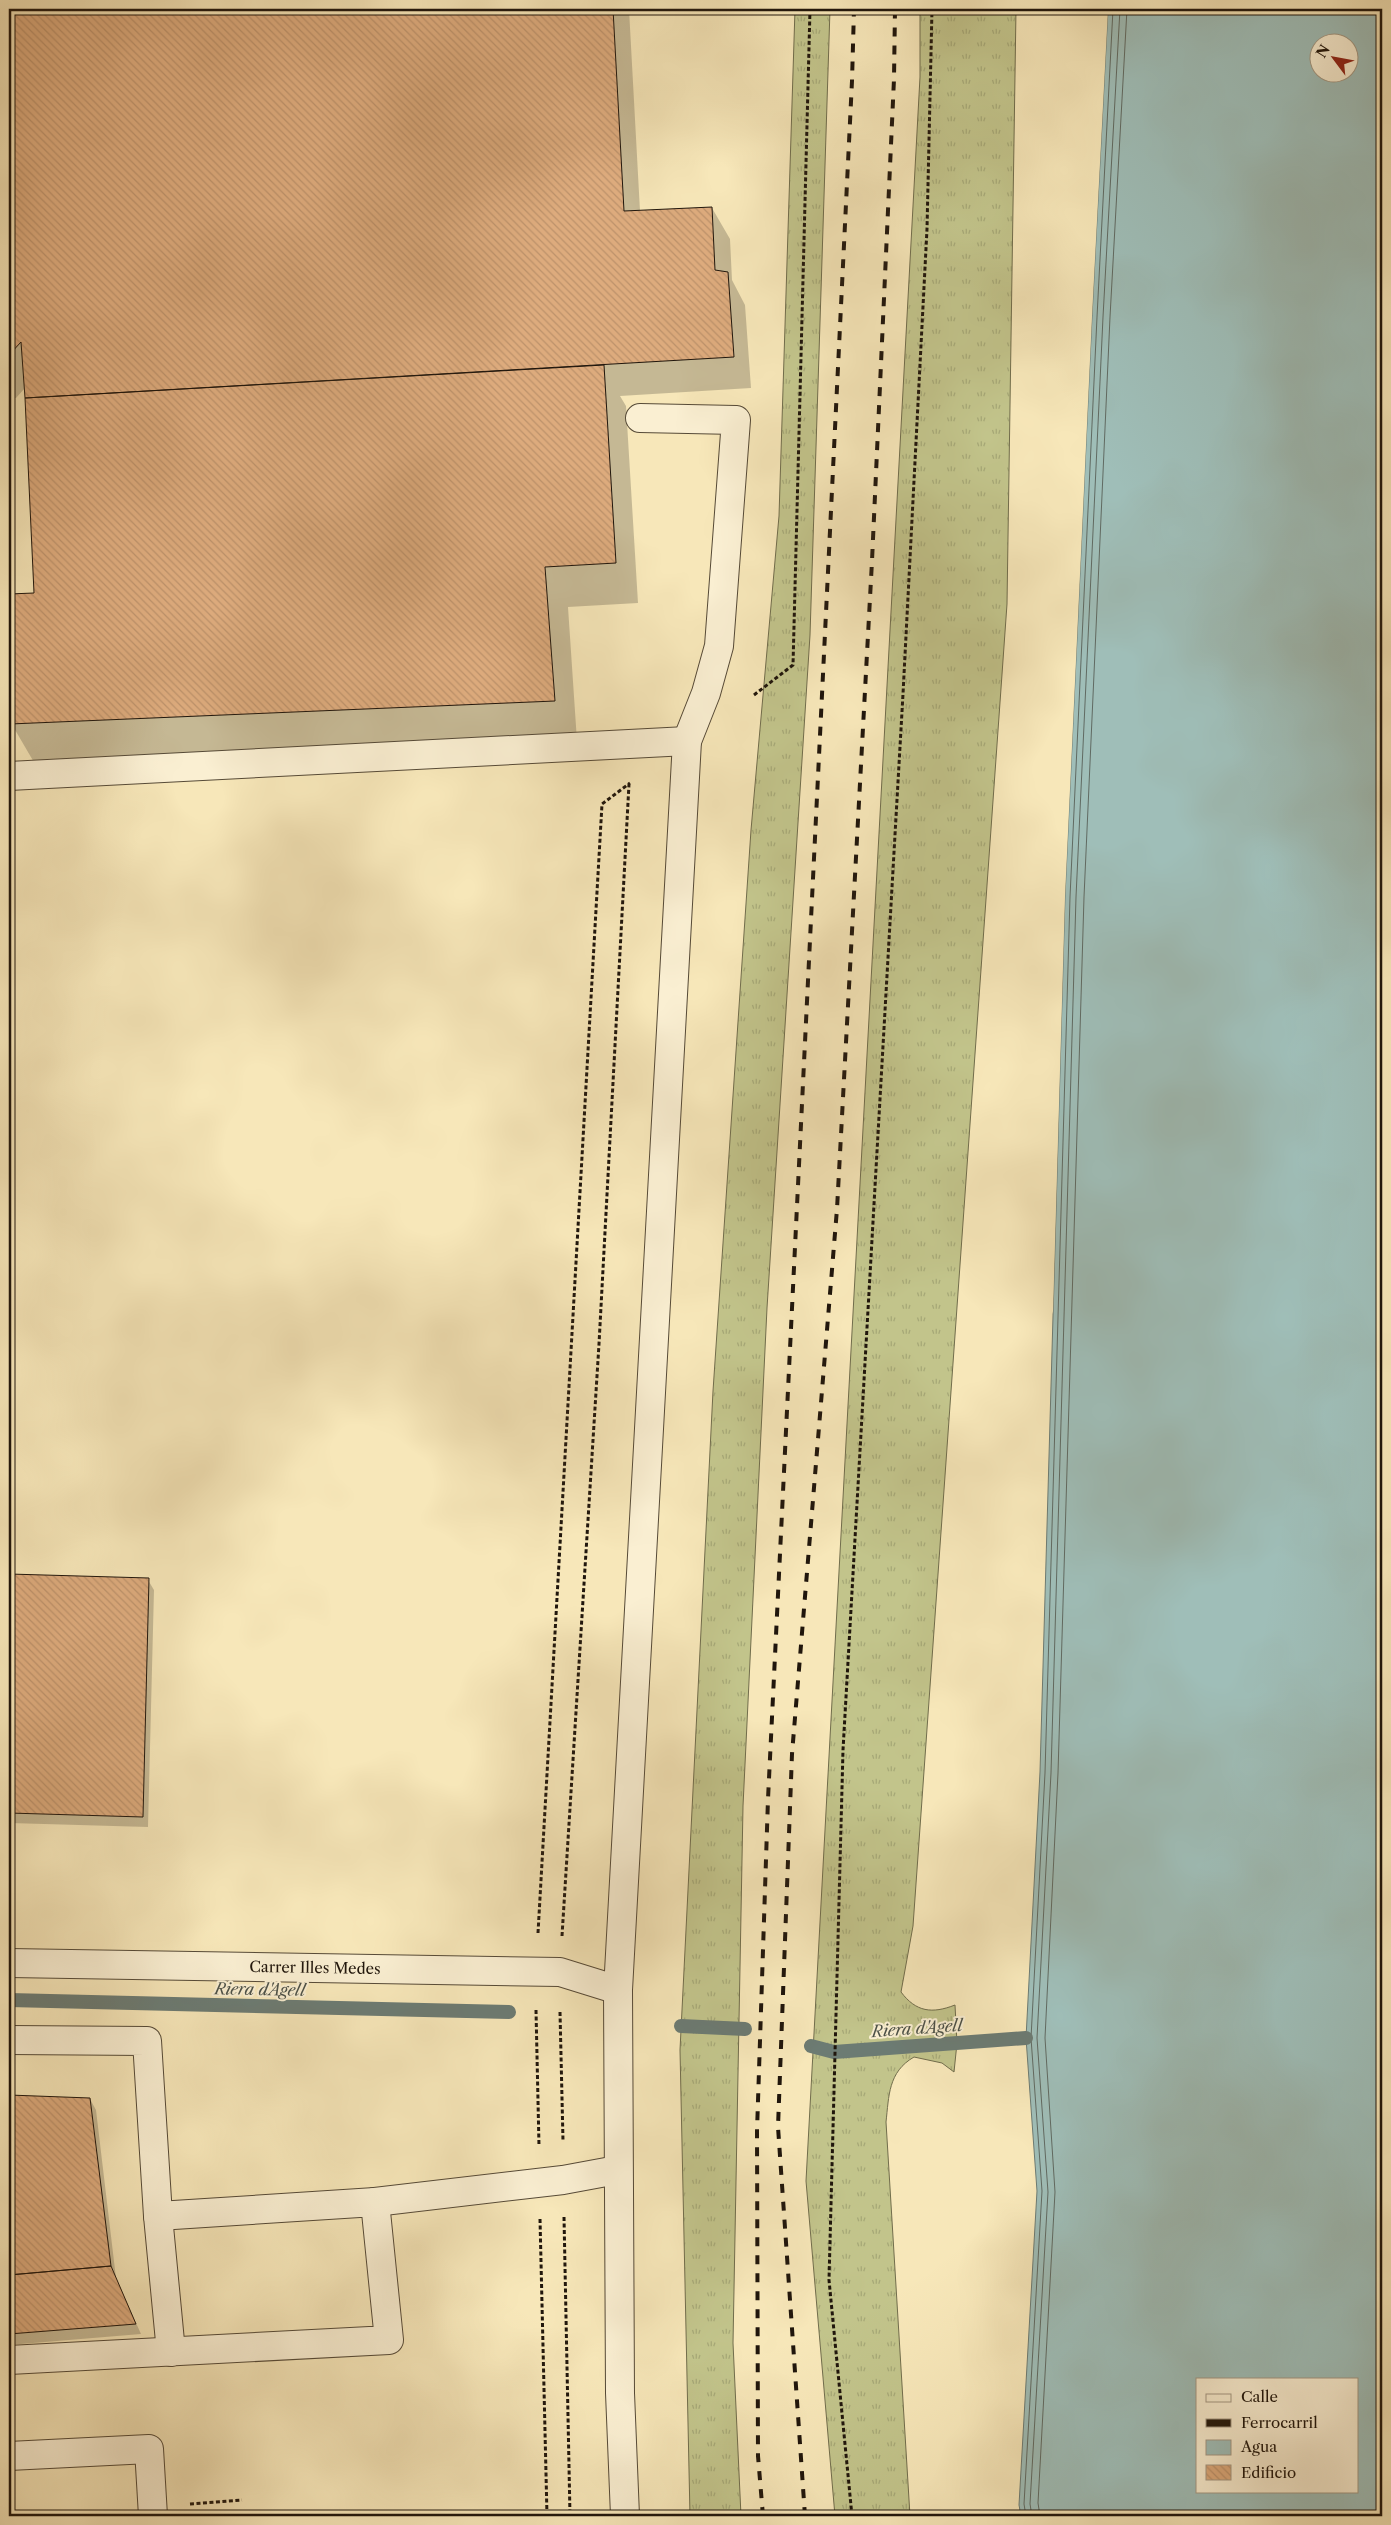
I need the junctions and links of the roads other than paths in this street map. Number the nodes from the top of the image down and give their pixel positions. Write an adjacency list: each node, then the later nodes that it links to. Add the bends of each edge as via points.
1 (640, 418): 2 (street, via 736,420 719,646 706,694)
2 (687, 740): 3 (street); 5 (street)
3 (9, 776)
4 (9, 1963): 5 (street, Carrer Illes Medes, via 548,1971)
5 (618, 1990): 7 (street)
6 (9, 2040): 9 (street, via 147,2040)
7 (617, 2170): 8 (street); 14 (street)
8 (375, 2202): 9 (street); 10 (street, via 389,2340)
9 (158, 2216): 10 (street)
10 (172, 2352): 11 (street)
11 (9, 2360)
12 (9, 2456): 13 (street, via 149,2449)
13 (153, 2516)
14 (625, 2516)

